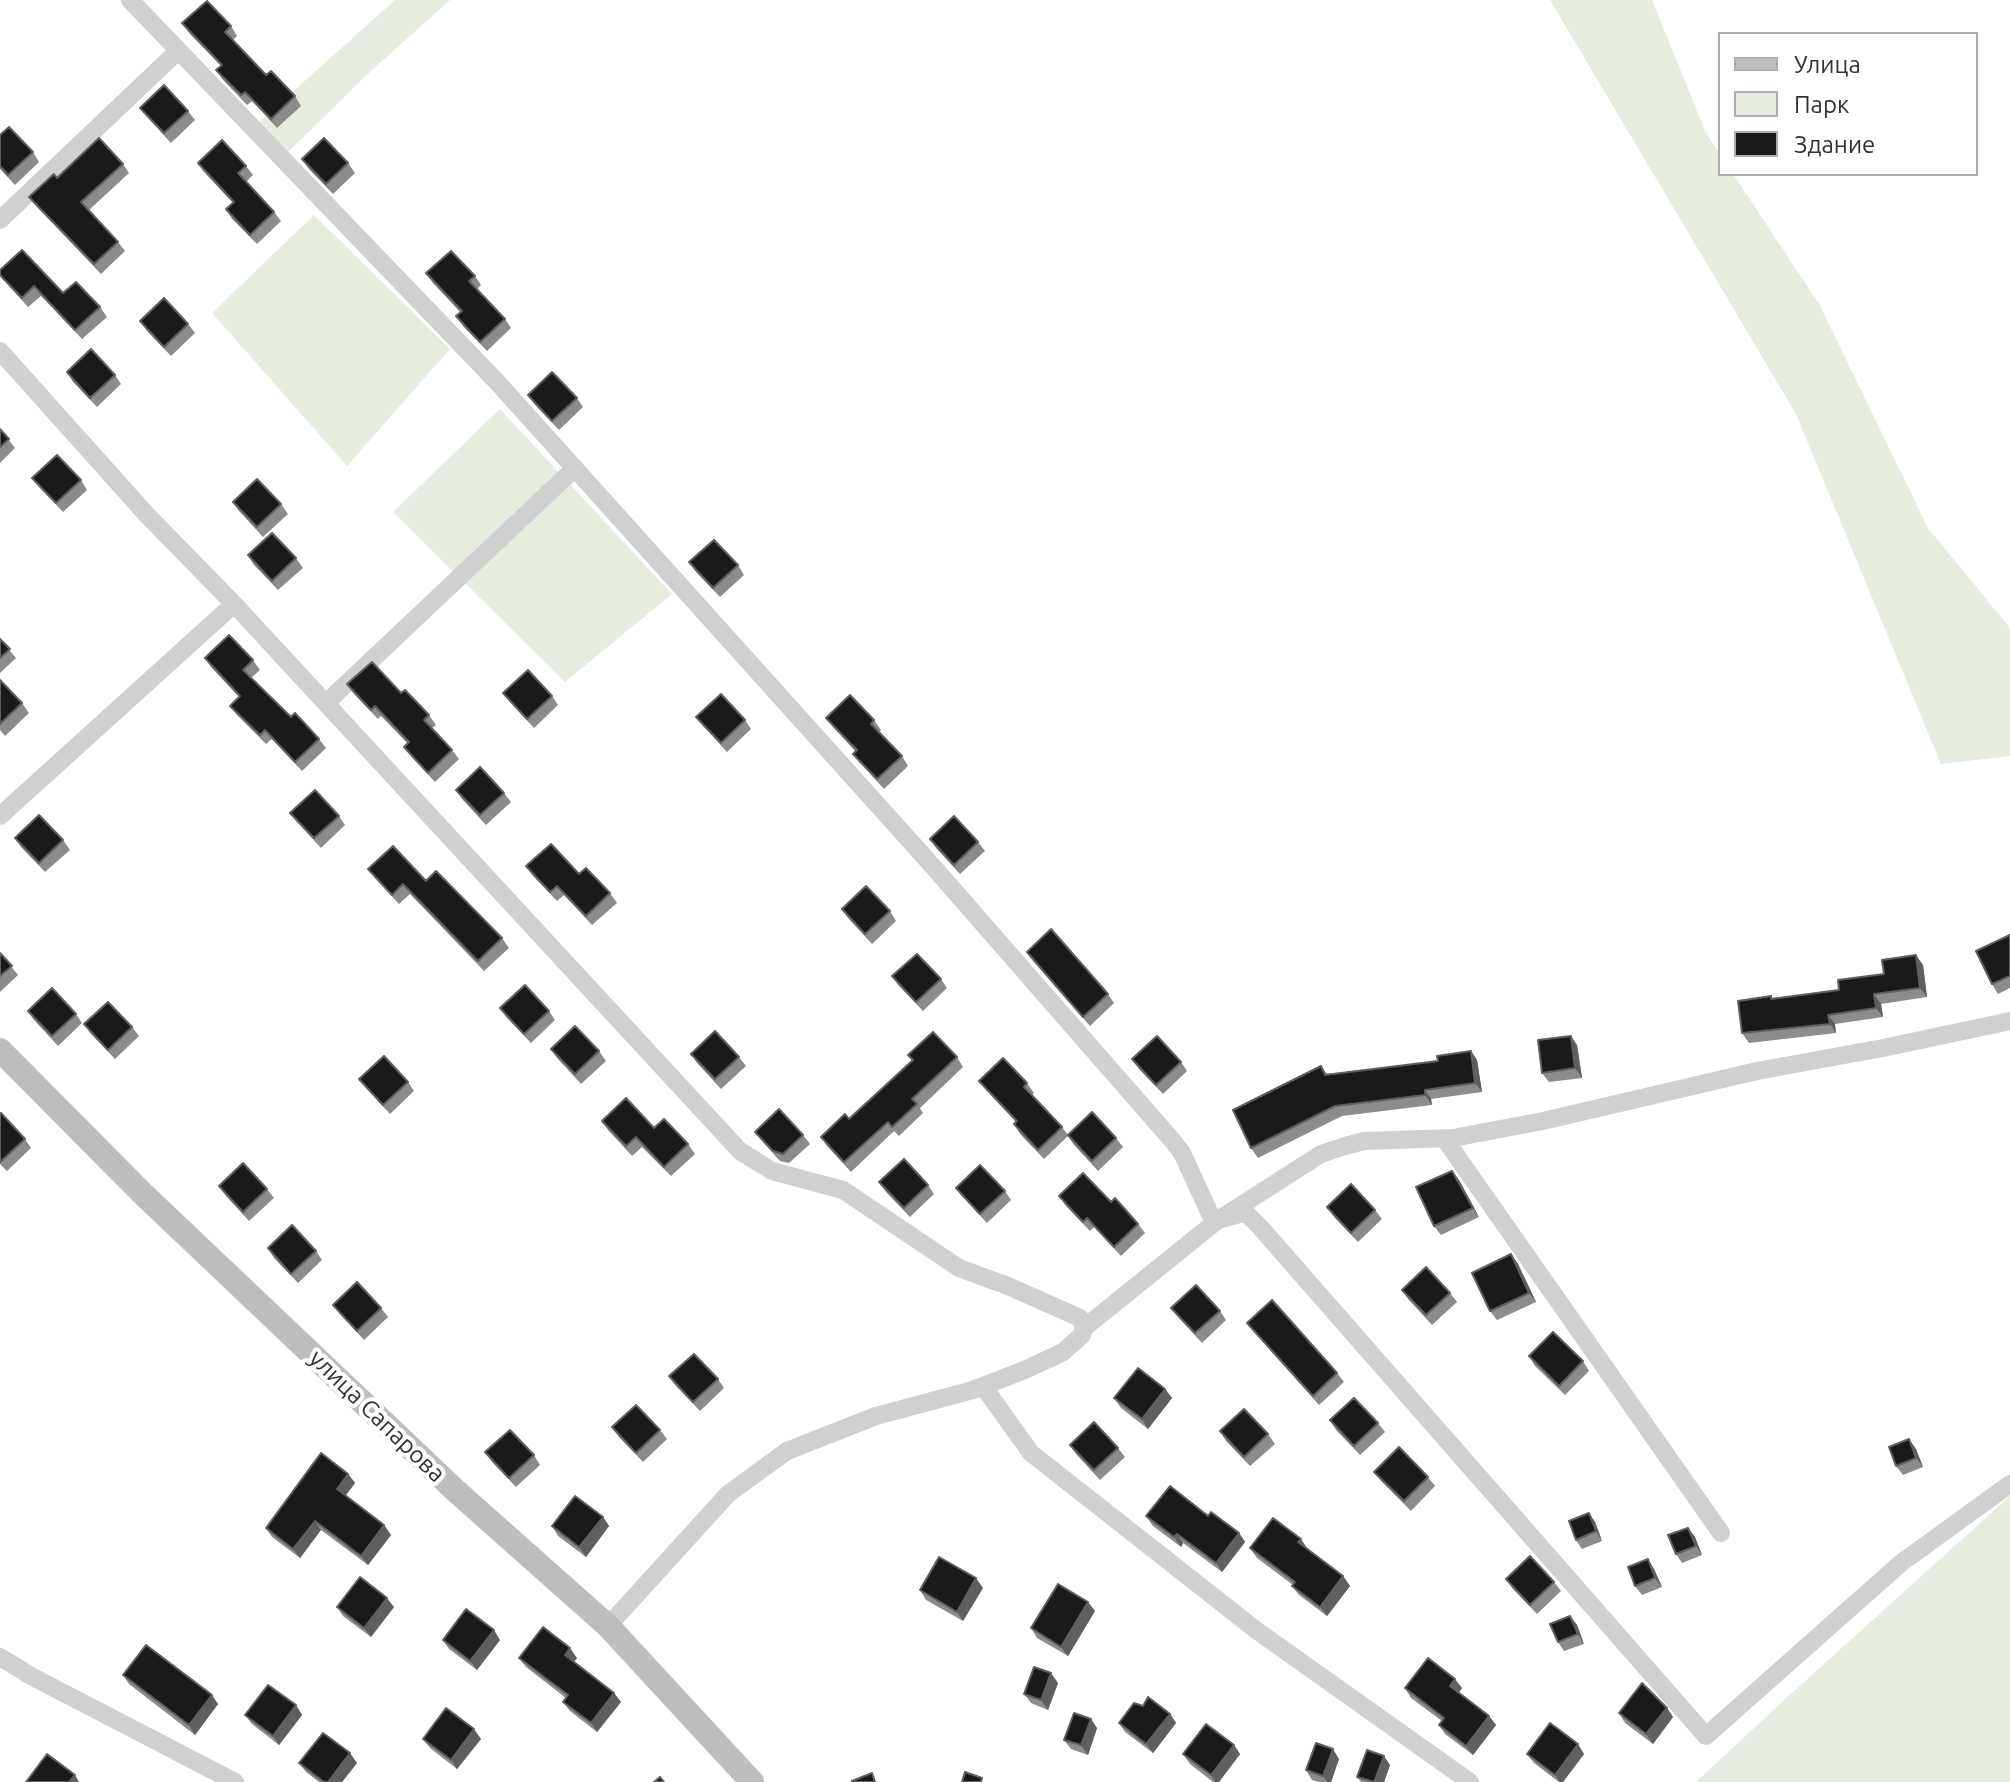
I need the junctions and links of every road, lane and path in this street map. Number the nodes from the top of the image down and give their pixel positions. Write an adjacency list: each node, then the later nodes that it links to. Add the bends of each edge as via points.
1 (130, 0): 2 (street)
2 (178, 51): 3 (street); 5 (street)
3 (0, 220)
4 (0, 351): 6 (street)
5 (575, 468): 7 (street); 12 (street, via 1172,1140)
6 (234, 604): 7 (street); 8 (street)
7 (326, 703): 13 (street, via 740,1151 772,1171 843,1190 959,1268 1080,1318)
8 (0, 816)
9 (2010, 1021): 11 (street)
10 (0, 1050): 17 (main road, улица Сапарова, via 433,1470)
11 (1444, 1138): 12 (street, via 1364,1141 1321,1154); 16 (street)
12 (1218, 1220): 13 (street); 15 (street, via 1243,1213 1260,1227 1706,1736 1901,1563)
13 (1084, 1328): 14 (street, via 1063,1352)
14 (983, 1386): 17 (street, via 876,1416 787,1451 728,1494); 21 (street, via 1031,1453 1256,1630)
15 (2010, 1484)
16 (1721, 1533)
17 (608, 1626): 20 (main road, улица Сапарова)
18 (0, 1657): 19 (street)
19 (235, 1782)
20 (752, 1782)
21 (1470, 1782)

